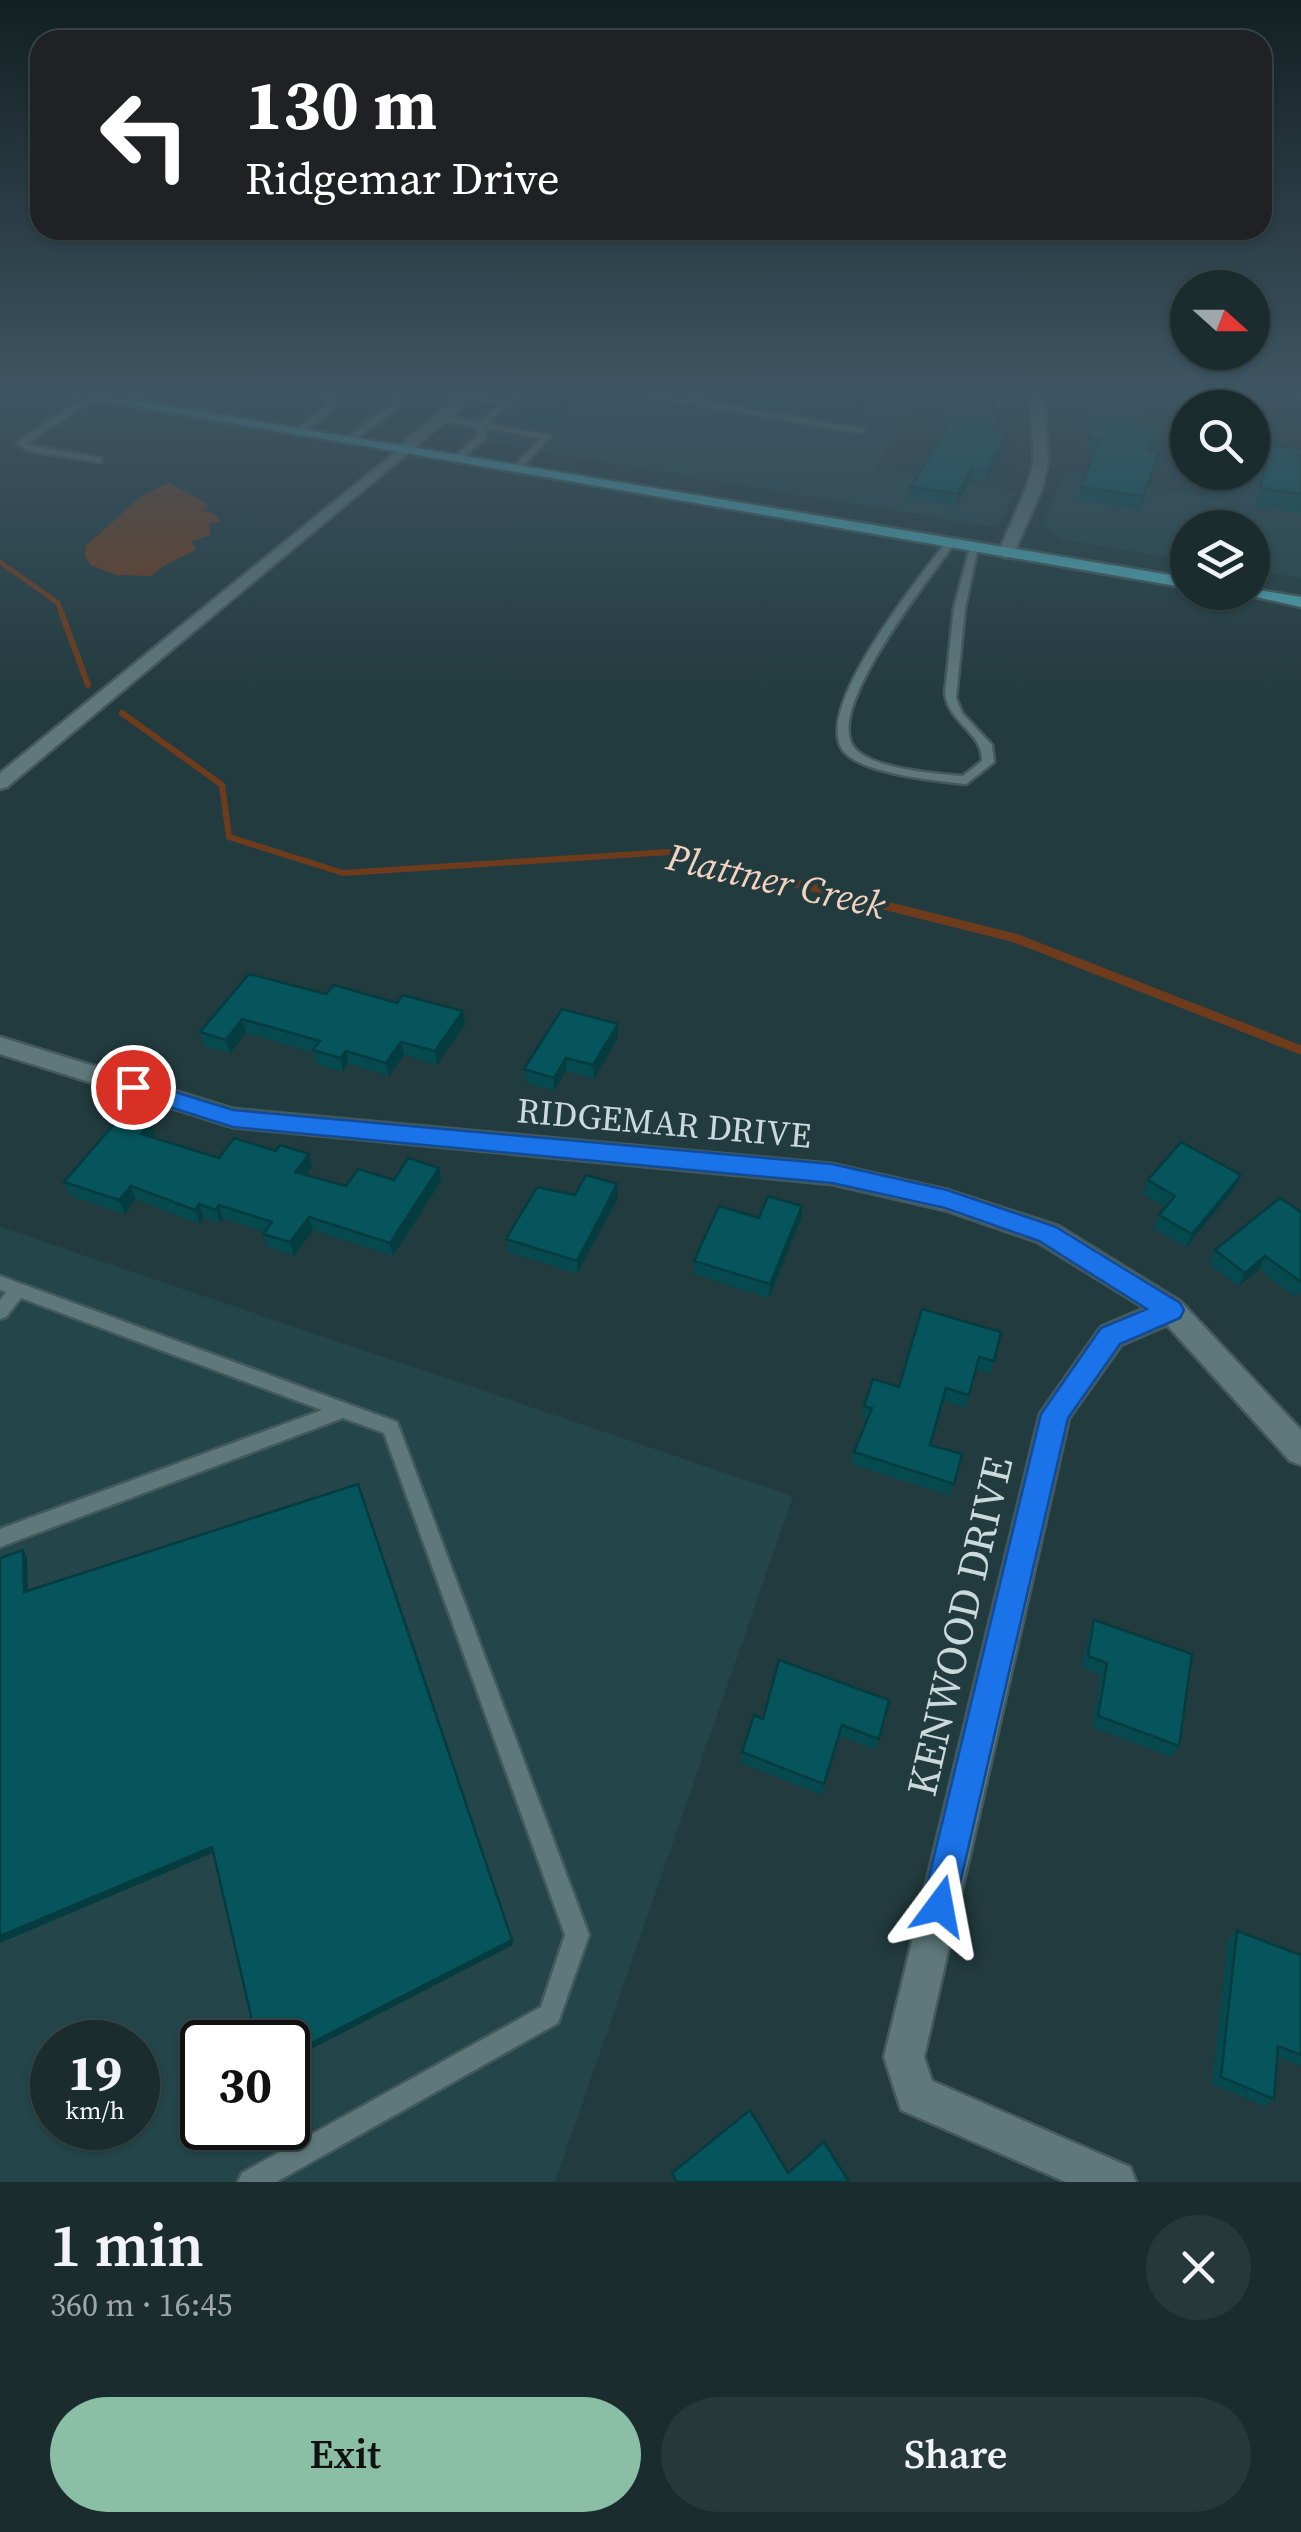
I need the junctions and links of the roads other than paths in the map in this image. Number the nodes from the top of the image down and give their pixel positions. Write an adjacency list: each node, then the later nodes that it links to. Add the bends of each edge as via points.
1 (346, 497): 10 (street)
2 (673, 497): 4 (main road)
3 (1031, 497): 6 (street)
4 (950, 544): 5 (main road); 5 (lane, via 848,701 839,728 847,748 870,762 966,780 988,762 985,740 953,710 950,696 958,602)
5 (975, 548): 6 (main road)
6 (1006, 554): 7 (main road)
7 (1170, 581)
8 (1270, 597): 9 (main road)
9 (1301, 602)
10 (0, 783)
11 (0, 1045): 13 (street, RIDGEMAR DRIVE, via 233,1118 832,1174 908,1191 1048,1234)
12 (9, 1286): 14 (lane); 15 (lane)
13 (1171, 1310): 16 (street, RIDGEMAR DRIVE); 19 (street, KENWOOD DRIVE, via 1111,1336 1055,1414 904,2058 916,2095)
14 (0, 1312)
15 (344, 1410): 17 (lane); 18 (lane, via 391,1428 577,1935 550,2015)
16 (1301, 1451)
17 (0, 1538)
18 (251, 2182)
19 (1115, 2182)

